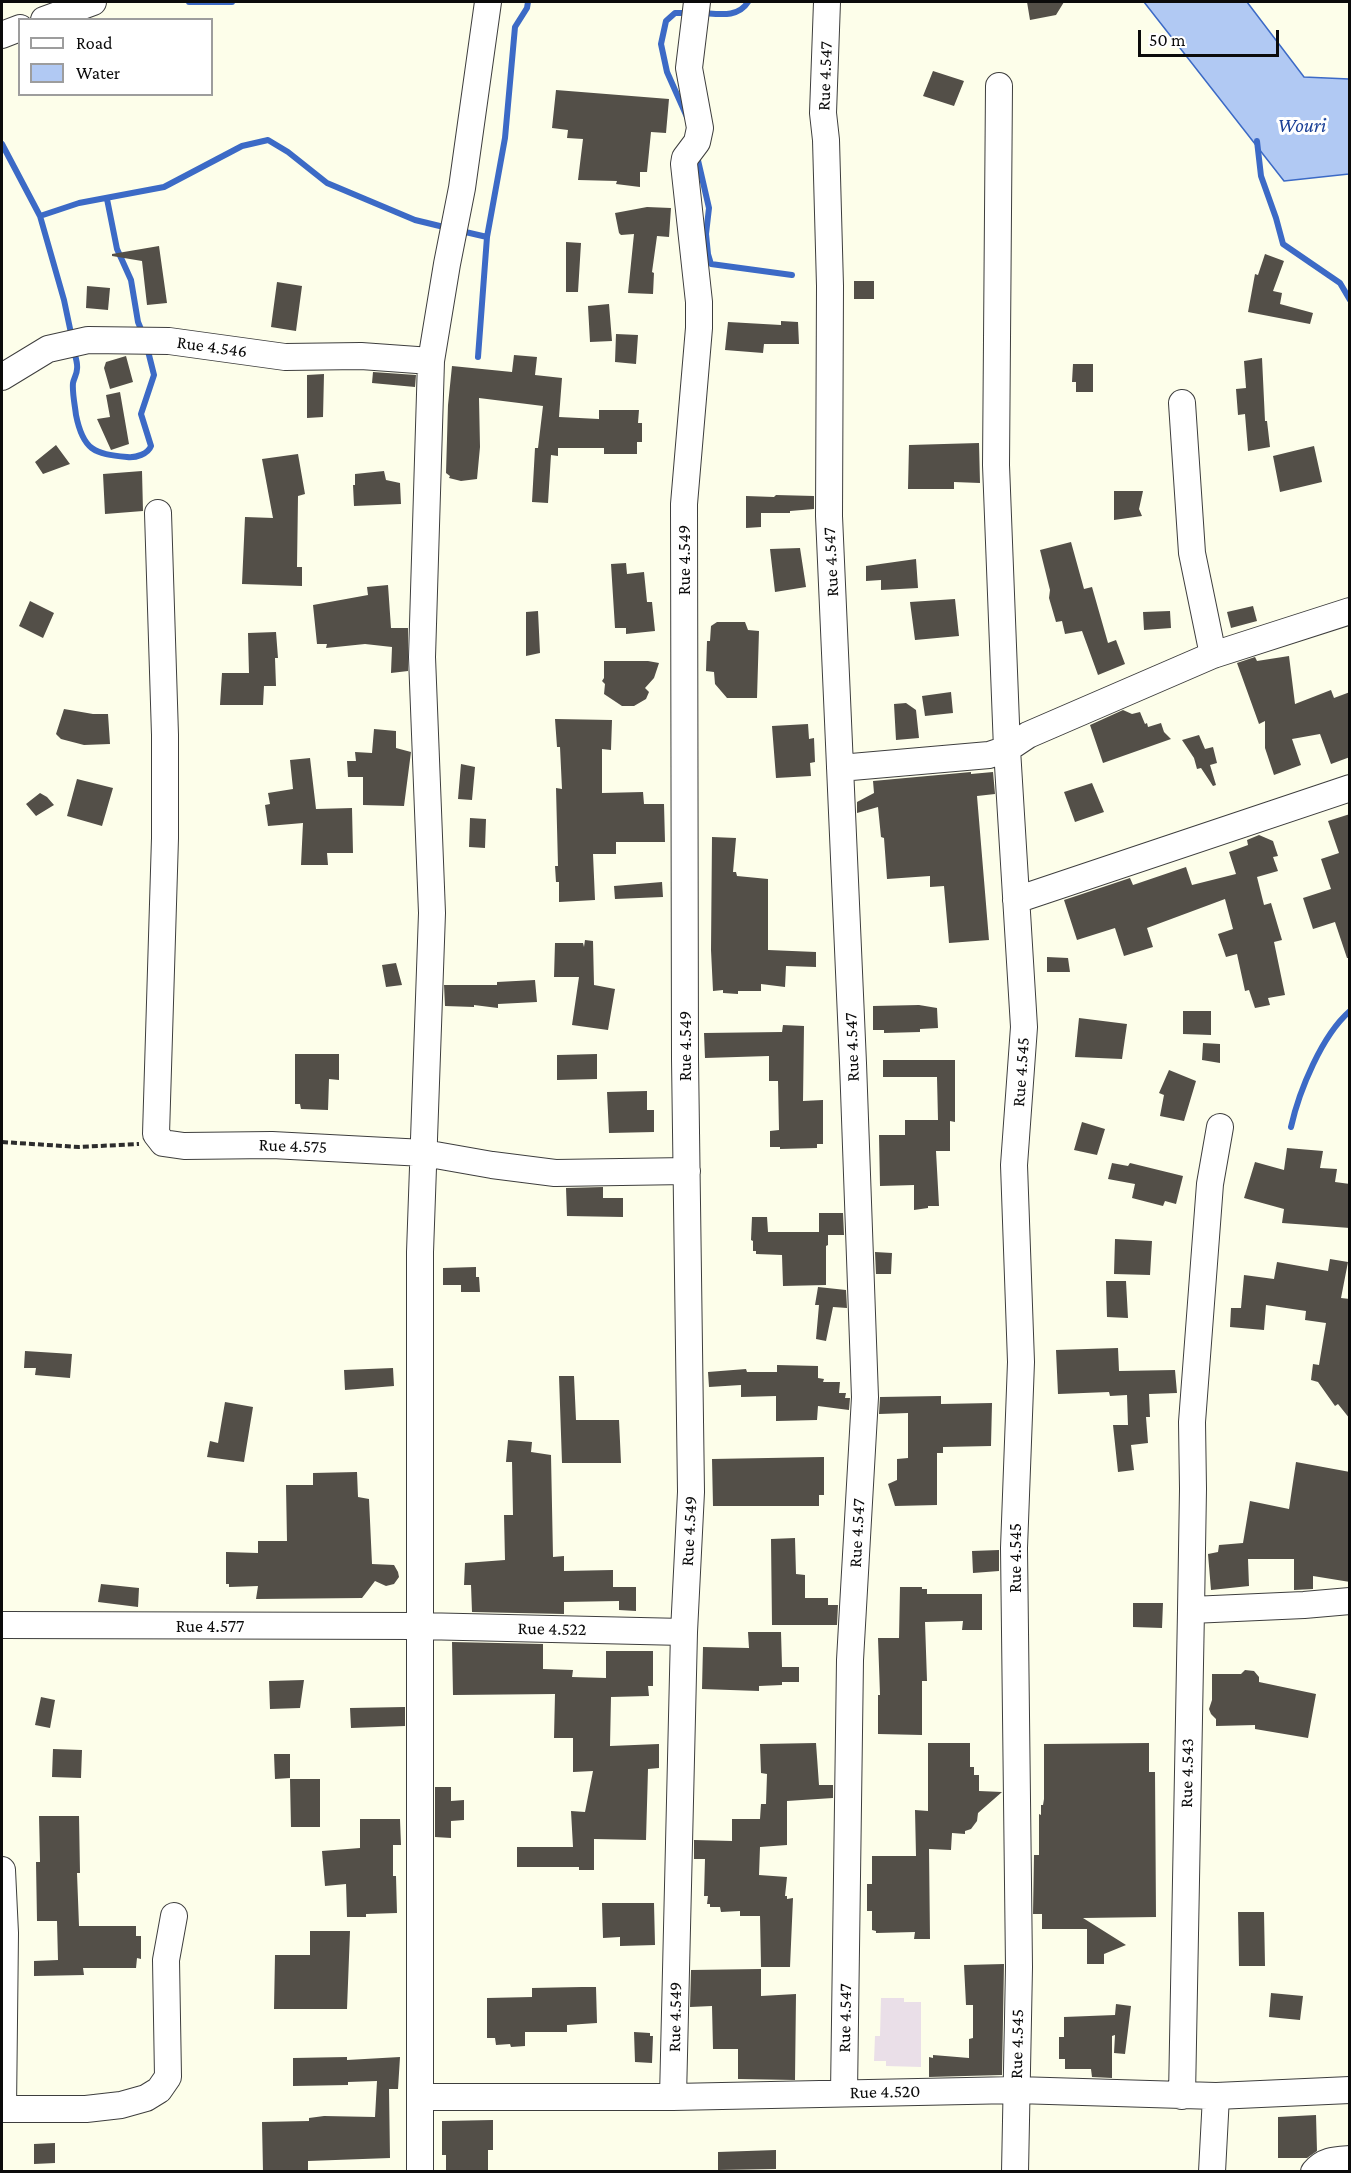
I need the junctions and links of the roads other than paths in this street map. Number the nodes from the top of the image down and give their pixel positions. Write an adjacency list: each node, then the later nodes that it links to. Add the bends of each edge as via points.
1 (93, 2): 5 (street)
2 (488, 2): 9 (street, via 462,188)
3 (697, 2): 21 (street, Rue 4.549, via 689,68 700,128 684,164 699,302 684,504)
4 (827, 2): 16 (street, Rue 4.547, via 823,113 830,286 829,516)
5 (49, 18)
6 (18, 29): 7 (street)
7 (2, 35)
8 (999, 86): 15 (street, Rue 4.545, via 996,465)
9 (431, 361): 10 (street, Rue 4.546, via 361,356 285,357 169,341 88,340 48,349); 20 (street, via 422,657 432,913)
10 (2, 377)
11 (1182, 403): 14 (street, via 1192,553)
12 (158, 513): 20 (street, Rue 4.575, via 165,815 156,1134 163,1143 184,1146 272,1145)
13 (1350, 611): 14 (street)
14 (1213, 655): 15 (street, via 1028,735)
15 (1007, 749): 16 (street, via 989,755); 18 (street, Rue 4.545)
16 (840, 768): 31 (street, Rue 4.547, via 865,1397 850,1660)
17 (1350, 788): 18 (street)
18 (1016, 900): 29 (street, Rue 4.545, via 1024,1026 1014,1165 1021,1362 1014,1548)
19 (1220, 1127): 23 (street, Rue 4.543, via 1210,1184 1192,1422)
20 (423, 1153): 21 (street, Rue 4.575, via 555,1173); 25 (street)
21 (687, 1171): 26 (street, Rue 4.549, via 691,1492)
22 (1350, 1601): 23 (street)
23 (1191, 1610): 32 (street, Rue 4.543)
24 (2, 1625): 25 (street, Rue 4.577)
25 (419, 1626): 26 (street, Rue 4.522); 34 (street)
26 (684, 1632): 35 (street, Rue 4.549)
27 (2, 1870): 36 (street)
28 (174, 1916): 36 (street, via 166,1960 168,2077 159,2090 121,2105)
29 (1016, 2090): 31 (street, Rue 4.520); 32 (street, Rue 4.520); 39 (street, Rue 4.545)
30 (1350, 2090): 33 (street, Rue 4.520)
31 (844, 2093): 35 (street, Rue 4.520)
32 (1182, 2096): 33 (street, Rue 4.520)
33 (1216, 2096): 40 (street)
34 (421, 2097): 35 (street, Rue 4.520); 38 (street)
35 (674, 2097)
36 (2, 2109)
37 (1350, 2159): 41 (street, via 1320,2164)
38 (420, 2172)
39 (1014, 2172)
40 (1212, 2172)
41 (1314, 2172)

